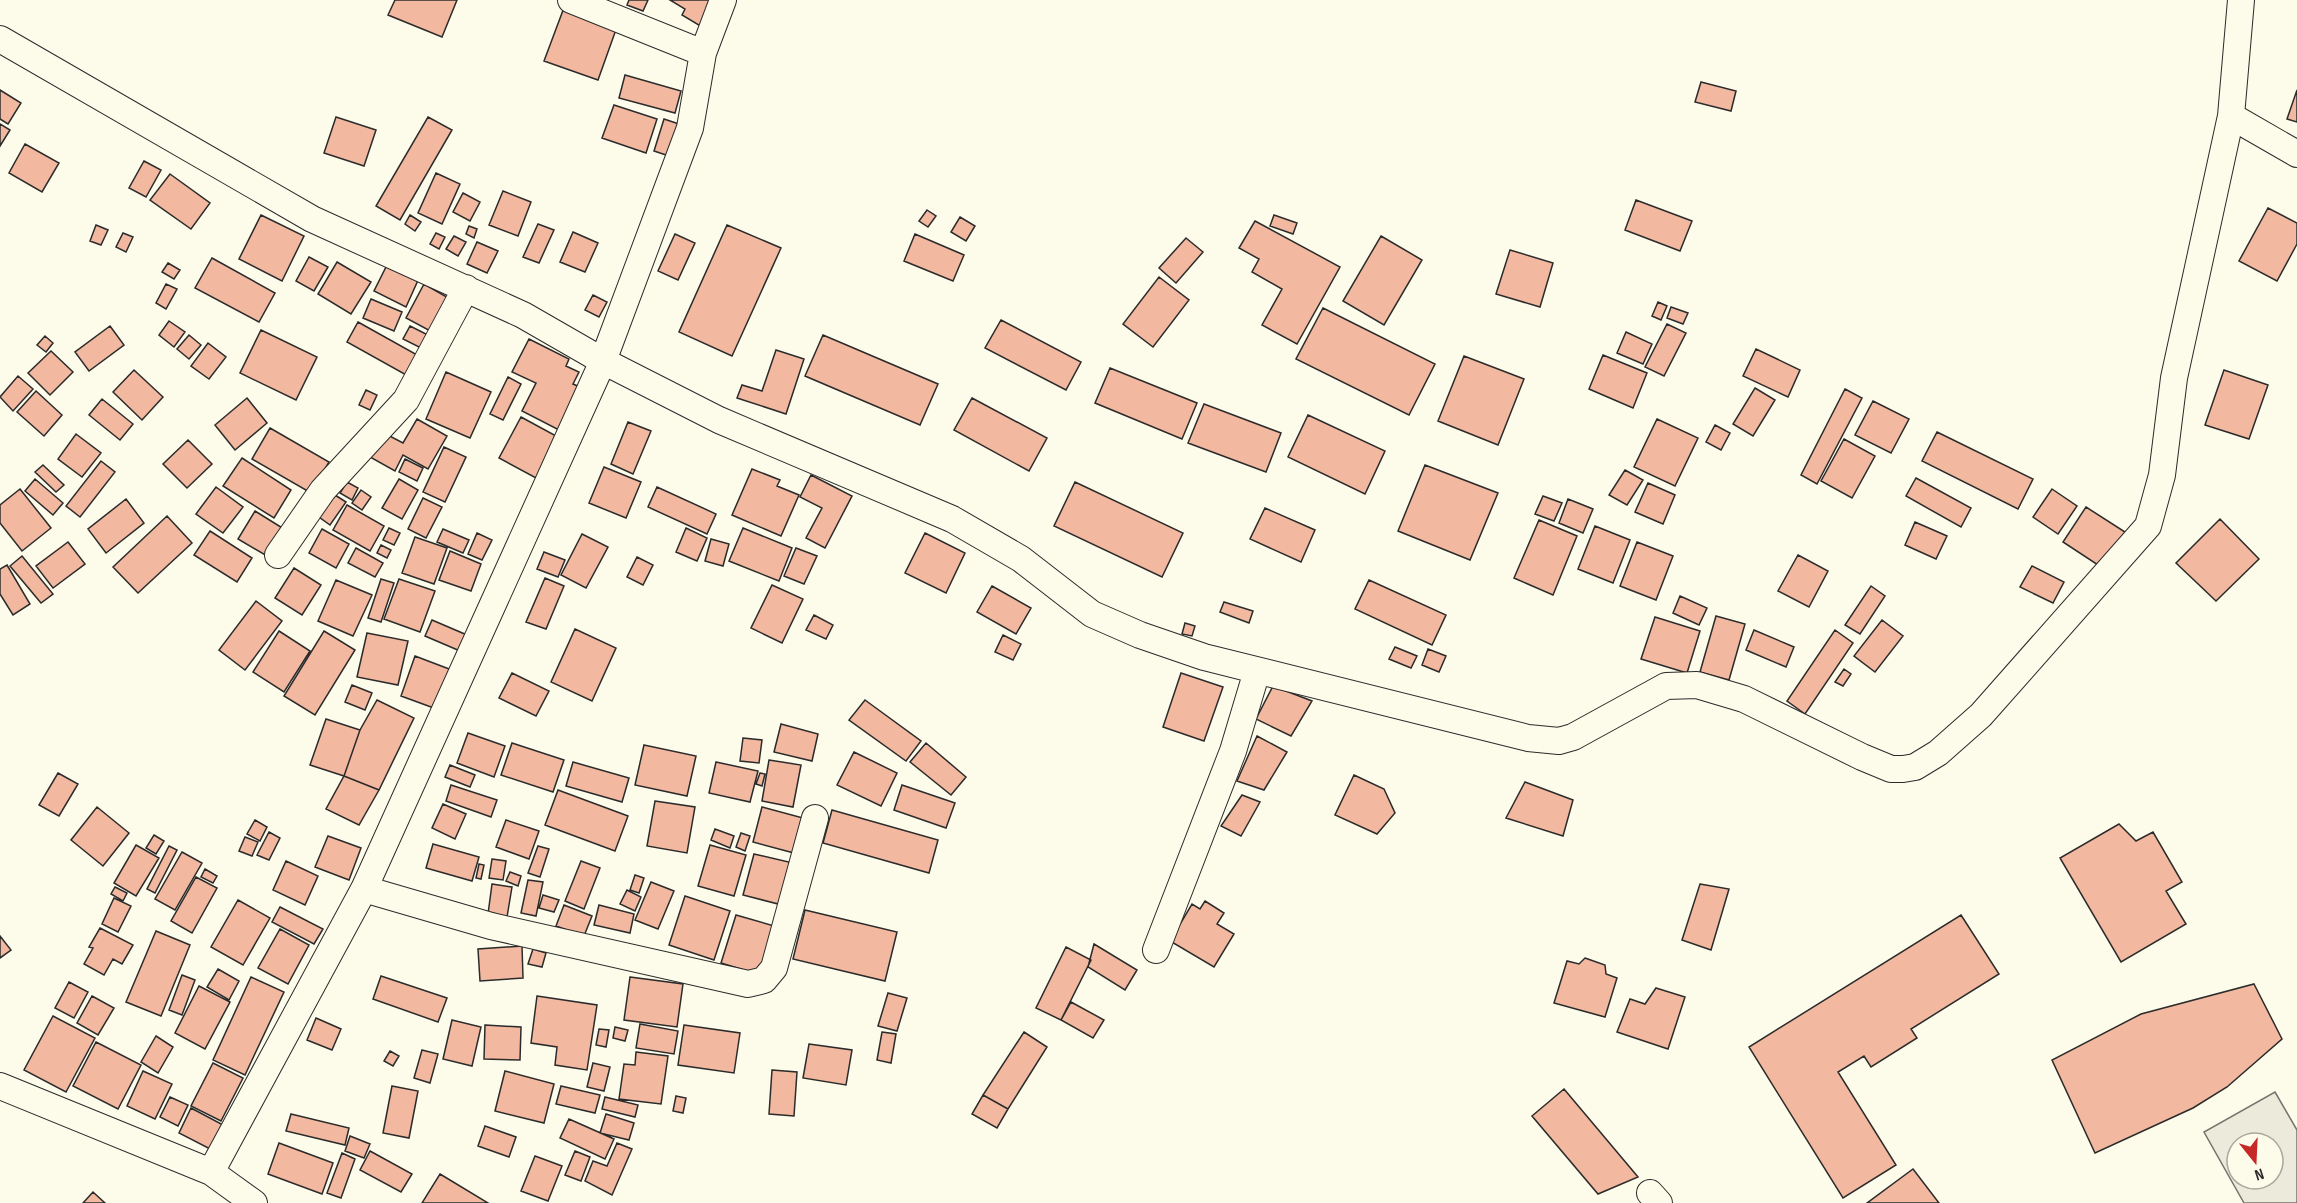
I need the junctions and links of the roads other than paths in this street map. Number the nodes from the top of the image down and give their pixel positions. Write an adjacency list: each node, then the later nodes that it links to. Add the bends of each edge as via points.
1 (571, 0): 5 (street)
2 (723, 0): 5 (street)
3 (2241, 0): 6 (street)
4 (0, 39): 8 (street, via 312,219)
5 (703, 53): 9 (street, via 690,128)
6 (2231, 116): 7 (street); 11 (street, via 2174,378 2162,475 2148,526 1981,716 1915,767 1891,769 1743,699 1697,685 1666,686 1559,741 1528,738)
7 (2297, 154)
8 (466, 288): 9 (street); 10 (street, via 406,400 323,490)
9 (603, 361): 11 (street, via 719,420 952,519 1022,559 1092,614 1183,650); 13 (street)
10 (278, 555)
11 (1257, 671): 14 (street, via 1233,751)
12 (815, 818): 13 (street, via 774,968 764,980 748,984 490,926)
13 (364, 889): 16 (street)
14 (1156, 950)
15 (0, 1086): 16 (street)
16 (211, 1172): 17 (street)
17 (254, 1203)

